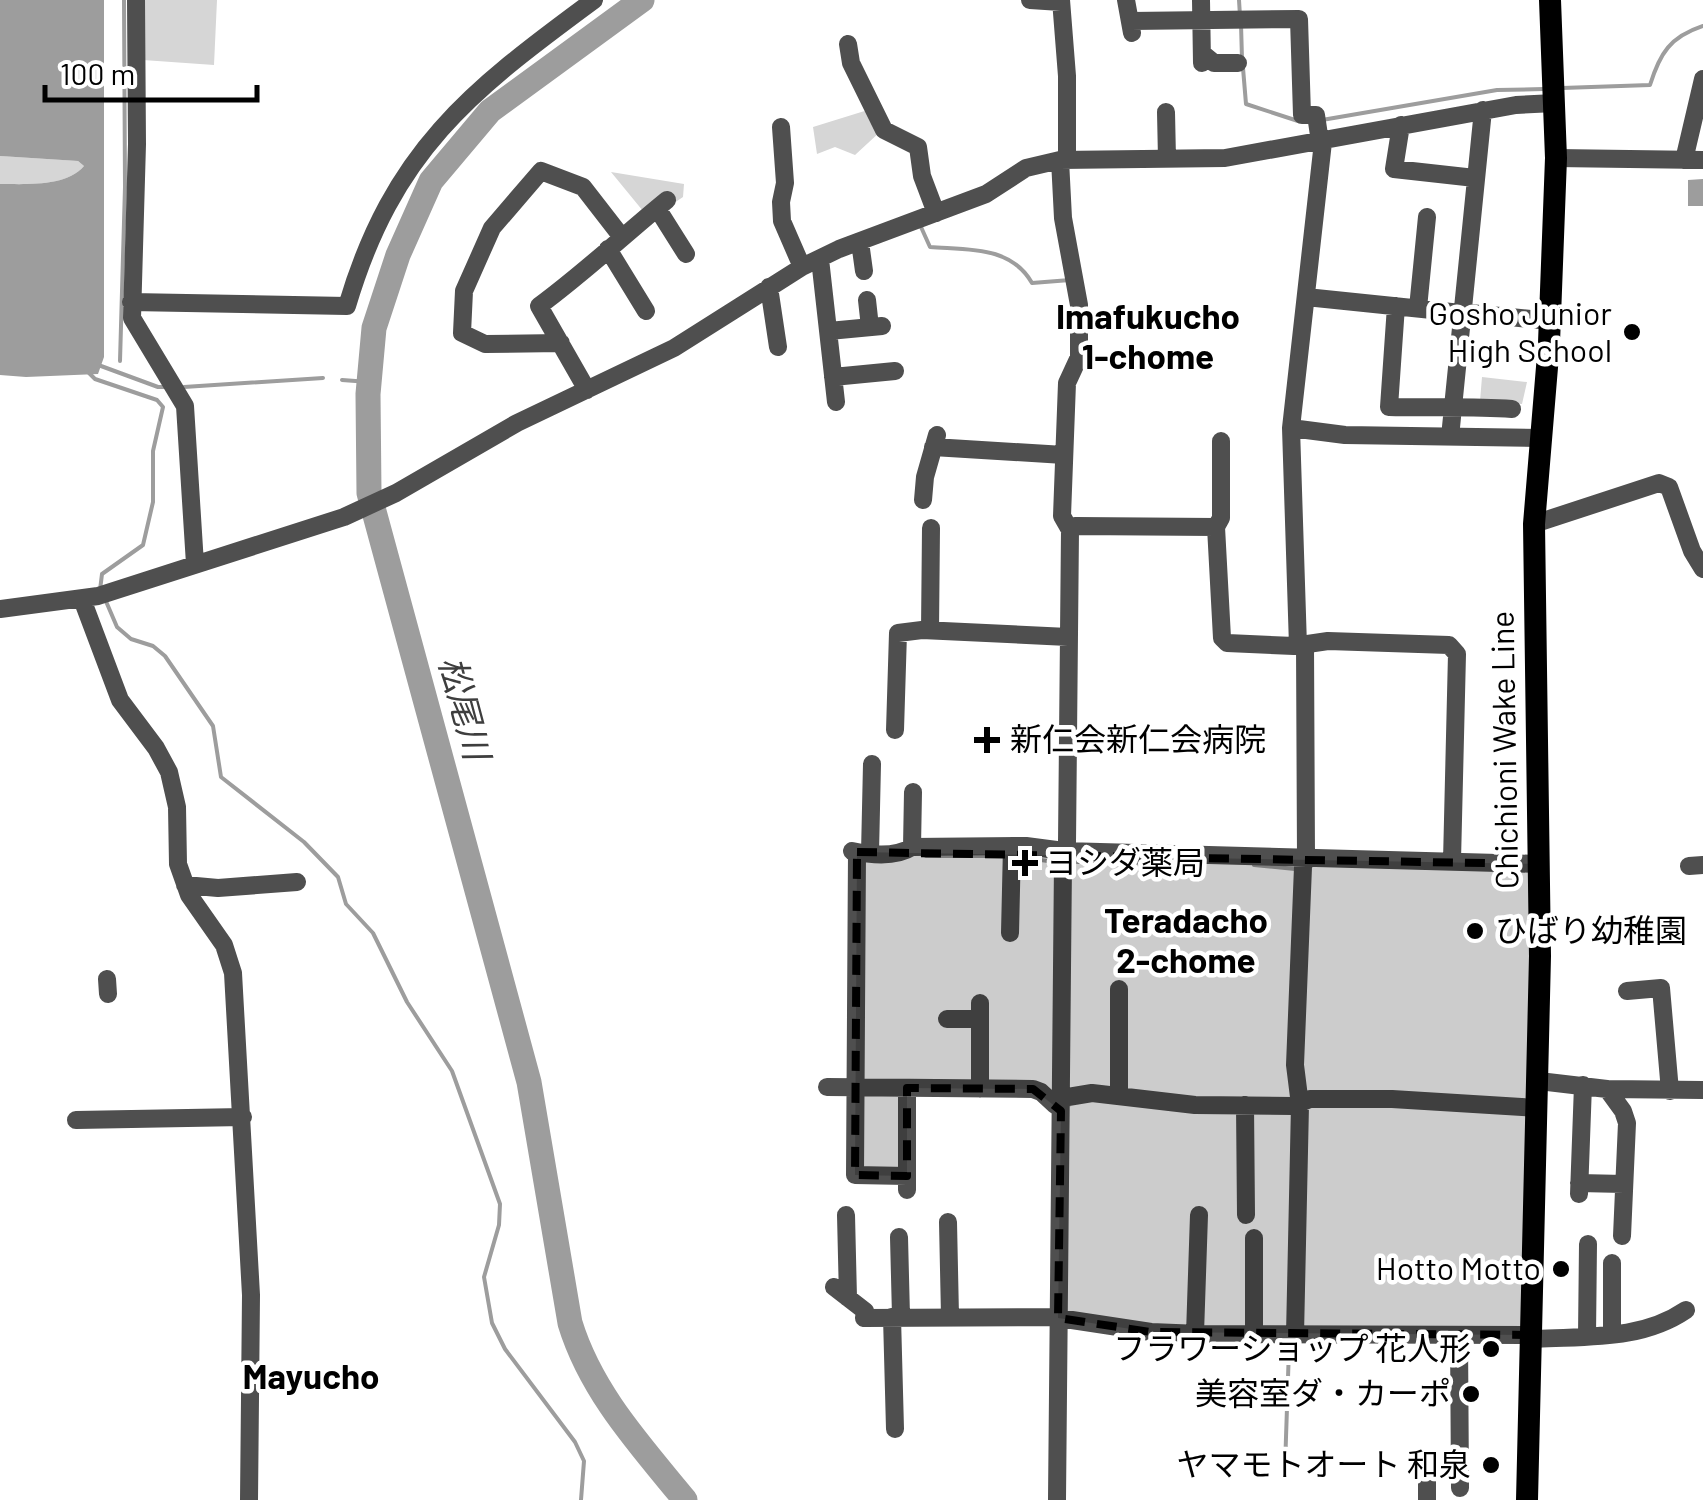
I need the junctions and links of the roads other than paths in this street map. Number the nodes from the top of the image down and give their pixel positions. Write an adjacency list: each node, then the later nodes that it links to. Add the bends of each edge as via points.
1 (136, 0): 34 (street)
2 (594, 0): 34 (street, via 489,79 424,148 386,204 347,306)
3 (1030, 0): 6 (street)
4 (1126, 0): 8 (street, via 1131,27)
5 (1550, 0): 12 (main road, Chichioni Wake Line)
6 (1062, 1): 20 (street)
7 (1299, 9): 8 (street); 17 (street, via 1302,115 1316,115)
8 (1201, 10): 10 (street, via 1202,59)
9 (848, 44): 23 (street, via 884,130 918,146)
10 (1229, 68)
11 (1702, 90): 21 (street)
12 (1555, 102): 13 (street); 18 (main road, Chichioni Wake Line)
13 (1483, 110): 15 (street); 22 (street)
14 (1166, 112): 19 (street)
15 (1401, 125): 17 (street); 22 (street, via 1394,169)
16 (777, 137): 29 (street, via 782,222)
17 (1321, 142): 19 (street, via 1225,158); 32 (street)
18 (1556, 158): 21 (street); 39 (main road, Chichioni Wake Line)
19 (1167, 159): 20 (street)
20 (1064, 160): 23 (street, via 1026,168 986,194); 53 (street, via 1063,218 1079,305)
21 (1694, 160)
22 (1475, 178): 38 (street)
23 (936, 213): 25 (street)
24 (1426, 218): 36 (street, via 1416,242)
25 (860, 242): 28 (street); 30 (street)
26 (614, 243): 27 (street, via 662,204); 37 (street); 41 (street, via 578,266 539,306); 41 (street, via 583,188 541,171 492,228 464,291 462,333 485,344)
27 (686, 254)
28 (820, 259): 29 (street); 40 (street)
29 (802, 267): 31 (street)
30 (864, 271)
31 (768, 288): 42 (street); 45 (street, via 674,348)
32 (1306, 297): 35 (street); 49 (street)
33 (867, 300): 40 (street, via 876,327)
34 (132, 302): 59 (street, via 137,329 184,406)
35 (1396, 306): 36 (street); 47 (street, via 1389,406)
36 (1418, 308): 38 (street)
37 (646, 311)
38 (1465, 313): 39 (street); 47 (street)
39 (1550, 320): 51 (main road, Chichioni Wake Line)
40 (829, 331): 44 (street)
41 (561, 343): 45 (street)
42 (778, 347)
43 (895, 371): 44 (street, via 866,380)
44 (834, 377): 46 (street)
45 (588, 390): 59 (street, via 344,517)
46 (836, 402)
47 (1452, 407): 48 (street); 50 (street)
48 (1512, 410)
49 (1291, 428): 50 (street); 65 (street)
50 (1450, 437): 51 (street)
51 (1541, 438): 55 (main road, Chichioni Wake Line)
52 (1216, 453): 56 (street)
53 (1064, 456): 54 (street, via 935,441); 58 (street, via 1062,516)
54 (924, 500)
55 (1534, 524): 60 (street, via 1659,483 1669,487); 75 (main road, Chichioni Wake Line)
56 (1216, 527): 58 (street); 65 (street, via 1222,638)
57 (931, 528): 63 (street, via 938,557)
58 (1070, 530): 64 (street)
59 (194, 564): 61 (street)
60 (1703, 569)
61 (95, 597): 62 (street); 77 (street, via 120,700 170,772)
62 (0, 610)
63 (930, 630): 64 (street); 66 (street, via 898,633 903,707)
64 (1068, 637): 71 (street)
65 (1301, 645): 73 (street); 74 (street, via 1449,645 1458,654)
66 (895, 730)
67 (872, 764): 70 (street)
68 (913, 792): 69 (street)
69 (912, 847): 70 (street, via 903,853); 72 (street)
70 (860, 852): 85 (street, via 862,1049)
71 (1064, 852): 72 (street); 73 (street); 92 (street)
72 (1012, 853): 78 (street)
73 (1306, 858): 74 (street); 94 (street)
74 (1452, 862): 75 (street)
75 (1539, 864): 82 (main road, Chichioni Wake Line)
76 (297, 882): 77 (street, via 271,877 218,888)
77 (185, 885): 96 (street, via 224,946 233,973)
78 (1010, 933)
79 (1119, 989): 91 (street)
80 (1626, 991): 89 (street, via 1662,988)
81 (947, 1019): 87 (street, via 980,1011)
82 (1539, 1080): 83 (street); 95 (main road, Chichioni Wake Line)
83 (1583, 1085): 88 (street); 98 (street, via 1579,1189)
84 (828, 1087): 85 (street)
85 (855, 1087): 86 (street); 86 (street, via 855,1175 907,1183)
86 (907, 1088): 87 (street)
87 (980, 1088): 92 (street, via 1033,1090 1055,1105)
88 (1607, 1089): 89 (street); 98 (street, via 1627,1123)
89 (1670, 1090): 90 (street)
90 (1703, 1090)
91 (1119, 1096): 92 (street); 93 (street)
92 (1062, 1100): 111 (street)
93 (1244, 1105): 94 (street); 101 (street)
94 (1297, 1105): 95 (street, via 1310,1099 1392,1099); 116 (street)
95 (1538, 1108): 115 (main road, Chichioni Wake Line)
96 (243, 1117): 97 (street); 122 (street)
97 (76, 1120)
98 (1624, 1184): 104 (street)
99 (846, 1215): 110 (street, via 841,1293 865,1311 864,1318)
100 (1199, 1215): 112 (street, via 1208,1254)
101 (1246, 1215)
102 (948, 1222): 109 (street)
103 (899, 1236): 110 (street)
104 (1622, 1236)
105 (1254, 1238): 113 (street, via 1246,1273)
106 (1588, 1244): 118 (street)
107 (1612, 1263): 114 (street)
108 (1686, 1310): 114 (street, via 1668,1326)
109 (950, 1316): 110 (street); 111 (street)
110 (897, 1317): 119 (street, via 905,1397)
111 (1058, 1318): 112 (street); 123 (street)
112 (1194, 1334): 113 (street)
113 (1254, 1334): 116 (street)
114 (1612, 1334): 118 (street)
115 (1531, 1335): 117 (street); 118 (street); 125 (main road, Chichioni Wake Line)
116 (1295, 1336): 117 (street)
117 (1459, 1336): 121 (street, via 1466,1417)
118 (1587, 1336)
119 (895, 1429)
120 (1428, 1468): 124 (street)
121 (1460, 1488)
122 (249, 1500)
123 (1057, 1500)
124 (1427, 1500)
125 (1527, 1500)

